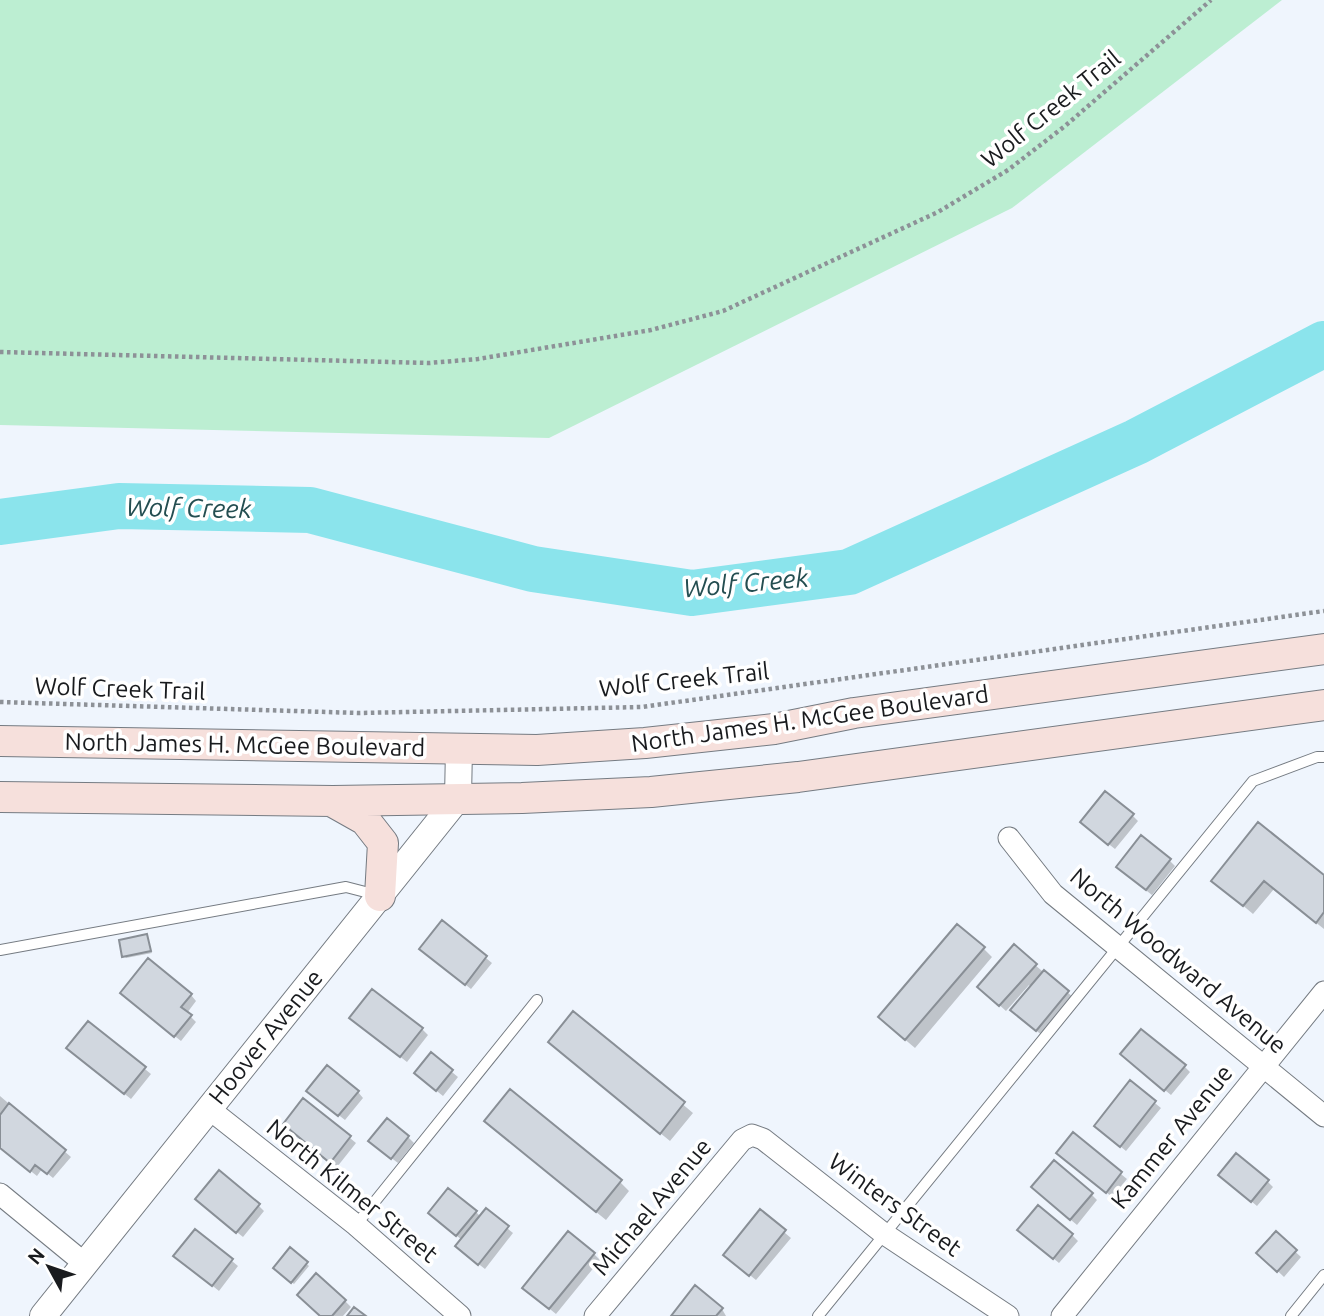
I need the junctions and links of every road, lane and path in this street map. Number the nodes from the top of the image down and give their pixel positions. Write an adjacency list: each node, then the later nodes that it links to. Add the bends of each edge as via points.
1 (1211, 0): 2 (path, Wolf Creek Trail, via 1008,170 938,212 723,311 651,330 429,363)
2 (0, 352)
3 (1324, 611): 5 (path, Wolf Creek Trail, via 642,707 359,713)
4 (1324, 649): 8 (main road, North James H. McGee Boulevard, via 854,713 763,730 537,750)
5 (0, 702)
6 (1324, 705): 11 (main road, North James H. McGee Boulevard, via 798,777 651,792)
7 (0, 741): 8 (main road, North James H. McGee Boulevard)
8 (459, 748): 11 (street)
9 (1324, 757): 15 (lane, via 1253,781)
10 (0, 797): 12 (main road, North James H. McGee Boulevard)
11 (458, 799): 12 (main road, North James H. McGee Boulevard); 14 (street, Hoover Avenue)
12 (332, 801): 14 (main road, via 365,820 383,843)
13 (1009, 838): 15 (street, North Woodward Avenue, via 1053,894)
14 (380, 896): 16 (lane, via 345,887); 20 (street, Hoover Avenue)
15 (1120, 949): 19 (street, North Woodward Avenue); 25 (lane)
16 (0, 950)
17 (1324, 992): 19 (street, Kammer Avenue)
18 (537, 1000): 24 (lane)
19 (1264, 1066): 21 (street, North Woodward Avenue); 33 (street, Kammer Avenue)
20 (208, 1108): 24 (street, North Kilmer Street); 26 (street, Hoover Avenue)
21 (1324, 1116)
22 (752, 1135): 25 (street, Winters Street); 30 (street, Michael Avenue, via 742,1140)
23 (0, 1194): 26 (street)
24 (356, 1225): 29 (street, North Kilmer Street)
25 (883, 1233): 31 (lane); 32 (street, Winters Street)
26 (84, 1263): 28 (street, Hoover Avenue)
27 (1324, 1275): 34 (lane)
28 (43, 1316)
29 (460, 1316)
30 (595, 1316)
31 (818, 1316)
32 (1007, 1316)
33 (1062, 1316)
34 (1292, 1316)

